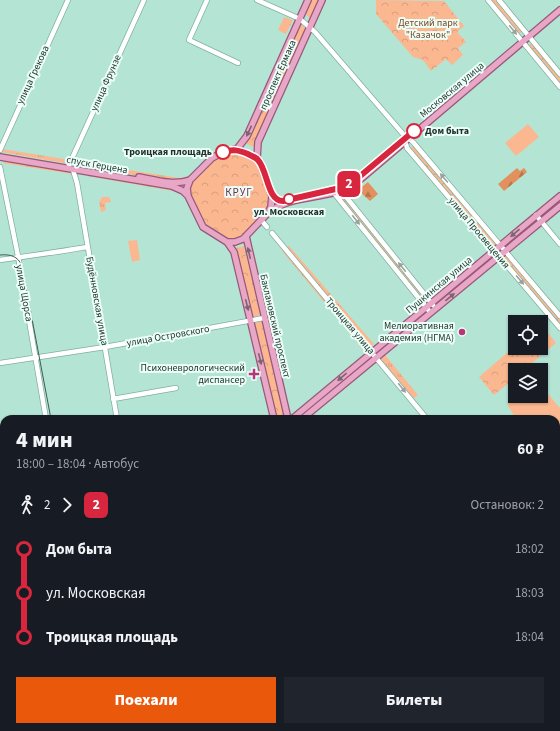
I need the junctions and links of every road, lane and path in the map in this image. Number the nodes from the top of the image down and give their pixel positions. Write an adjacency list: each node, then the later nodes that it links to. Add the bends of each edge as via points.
1 (68, 0): 21 (street, улица Грекова)
2 (144, 0): 26 (street, улица Фрунзе)
3 (207, 0): 14 (street, via 189,40)
4 (257, 0): 10 (street, улица Просвещения)
5 (308, 0): 10 (main road, проспект Ермака)
6 (322, 0): 11 (main road, проспект Ермака)
7 (488, 0): 13 (street, one-way to 13)
8 (499, 0): 12 (street)
9 (560, 9): 12 (main road, Московская улица)
10 (300, 19): 11 (street, улица Просвещения); 17 (main road, проспект Ермака)
11 (310, 26): 18 (main road, проспект Ермака); 19 (street, улица Просвещения)
12 (528, 36): 13 (main road, Московская улица); 15 (street)
13 (522, 41): 16 (street); 19 (main road, Московская улица)
14 (238, 62)
15 (560, 74)
16 (560, 87)
17 (262, 104): 18 (street); 20 (main road, проспект Ермака, one-way to 20, via 247,136)
18 (272, 109): 24 (main road, проспект Ермака, via 258,142)
19 (405, 138): 30 (main road, Московская улица, via 353,182); 45 (street, улица Просвещения, one-way to 19, via 413,142); 47 (street, улица Просвещения, via 407,148)
20 (237, 149): 24 (main road); 28 (main road, via 218,154)
21 (0, 150)
22 (0, 154): 26 (main road, спуск Герцена)
23 (0, 157): 26 (main road, спуск Герцена)
24 (257, 159): 33 (main road)
25 (0, 167): 49 (street, улица Щорса)
26 (71, 167): 27 (main road, спуск Герцена); 28 (main road, спуск Герцена, via 172,182); 29 (street, Будённовская улица)
27 (80, 171): 29 (street, Будённовская улица); 32 (main road, спуск Герцена, via 172,186)
28 (190, 180): 32 (main road)
29 (77, 183): 46 (street, Будённовская улица)
30 (340, 189): 31 (main road, Московская улица); 52 (street, one-way to 30)
31 (334, 191): 33 (main road, Московская улица, via 283,201); 36 (main road, Московская улица, via 280,206); 53 (street, one-way to 53)
32 (188, 196): 43 (main road, via 203,227)
33 (272, 196): 36 (main road, via 272,204)
34 (560, 196): 37 (main road, Пушкинская улица)
35 (560, 206): 39 (main road, Пушкинская улица)
36 (267, 214): 38 (main road)
37 (536, 215): 39 (street); 45 (main road, Пушкинская улица, one-way to 45)
38 (261, 220): 40 (street); 42 (main road)
39 (541, 222): 44 (street); 48 (main road, Пушкинская улица)
40 (267, 227)
41 (272, 233): 61 (street, Троицкая улица)
42 (246, 236): 43 (main road, via 239,241); 57 (main road, Баклановский проспект, one-way to 42)
43 (227, 242): 58 (main road, one-way to 58, via 234,252)
44 (560, 244)
45 (501, 245): 47 (main road, Пушкинская улица); 48 (street, улица Просвещения)
46 (87, 247): 49 (street); 60 (street, Будённовская улица)
47 (494, 250): 50 (street, улица Просвещения); 52 (main road, Пушкинская улица)
48 (506, 251): 50 (main road, Пушкинская улица); 56 (street, улица Просвещения)
49 (18, 256): 51 (street); 62 (street, улица Щорса)
50 (499, 256): 54 (main road, Пушкинская улица, one-way to 50); 59 (street, улица Просвещения, one-way to 59)
51 (0, 260)
52 (431, 303): 53 (main road, Пушкинская улица); 54 (street)
53 (426, 307): 55 (street); 61 (main road, Пушкинская улица)
54 (436, 308): 55 (main road, Пушкинская улица)
55 (430, 312): 63 (main road, Пушкинская улица)
56 (560, 316)
57 (264, 318): 58 (street, улица Островского); 70 (main road, Баклановский проспект)
58 (250, 322): 60 (street, улица Островского); 69 (main road, one-way to 69)
59 (560, 328)
60 (105, 347): 62 (street, улица Островского); 66 (street, Будённовская улица)
61 (372, 352): 63 (street, Троицкая улица); 71 (main road, Пушкинская улица, one-way to 71)
62 (35, 356): 64 (street, улица Островского); 67 (street, улица Щорса)
63 (377, 358): 72 (main road, Пушкинская улица); 73 (street, Троицкая улица, one-way to 73)
64 (0, 363)
65 (176, 388): 66 (street)
66 (113, 399): 68 (street, Будённовская улица)
67 (45, 415)
68 (115, 415)
69 (273, 415)
70 (287, 415)
71 (297, 415)
72 (307, 415)
73 (424, 415)

